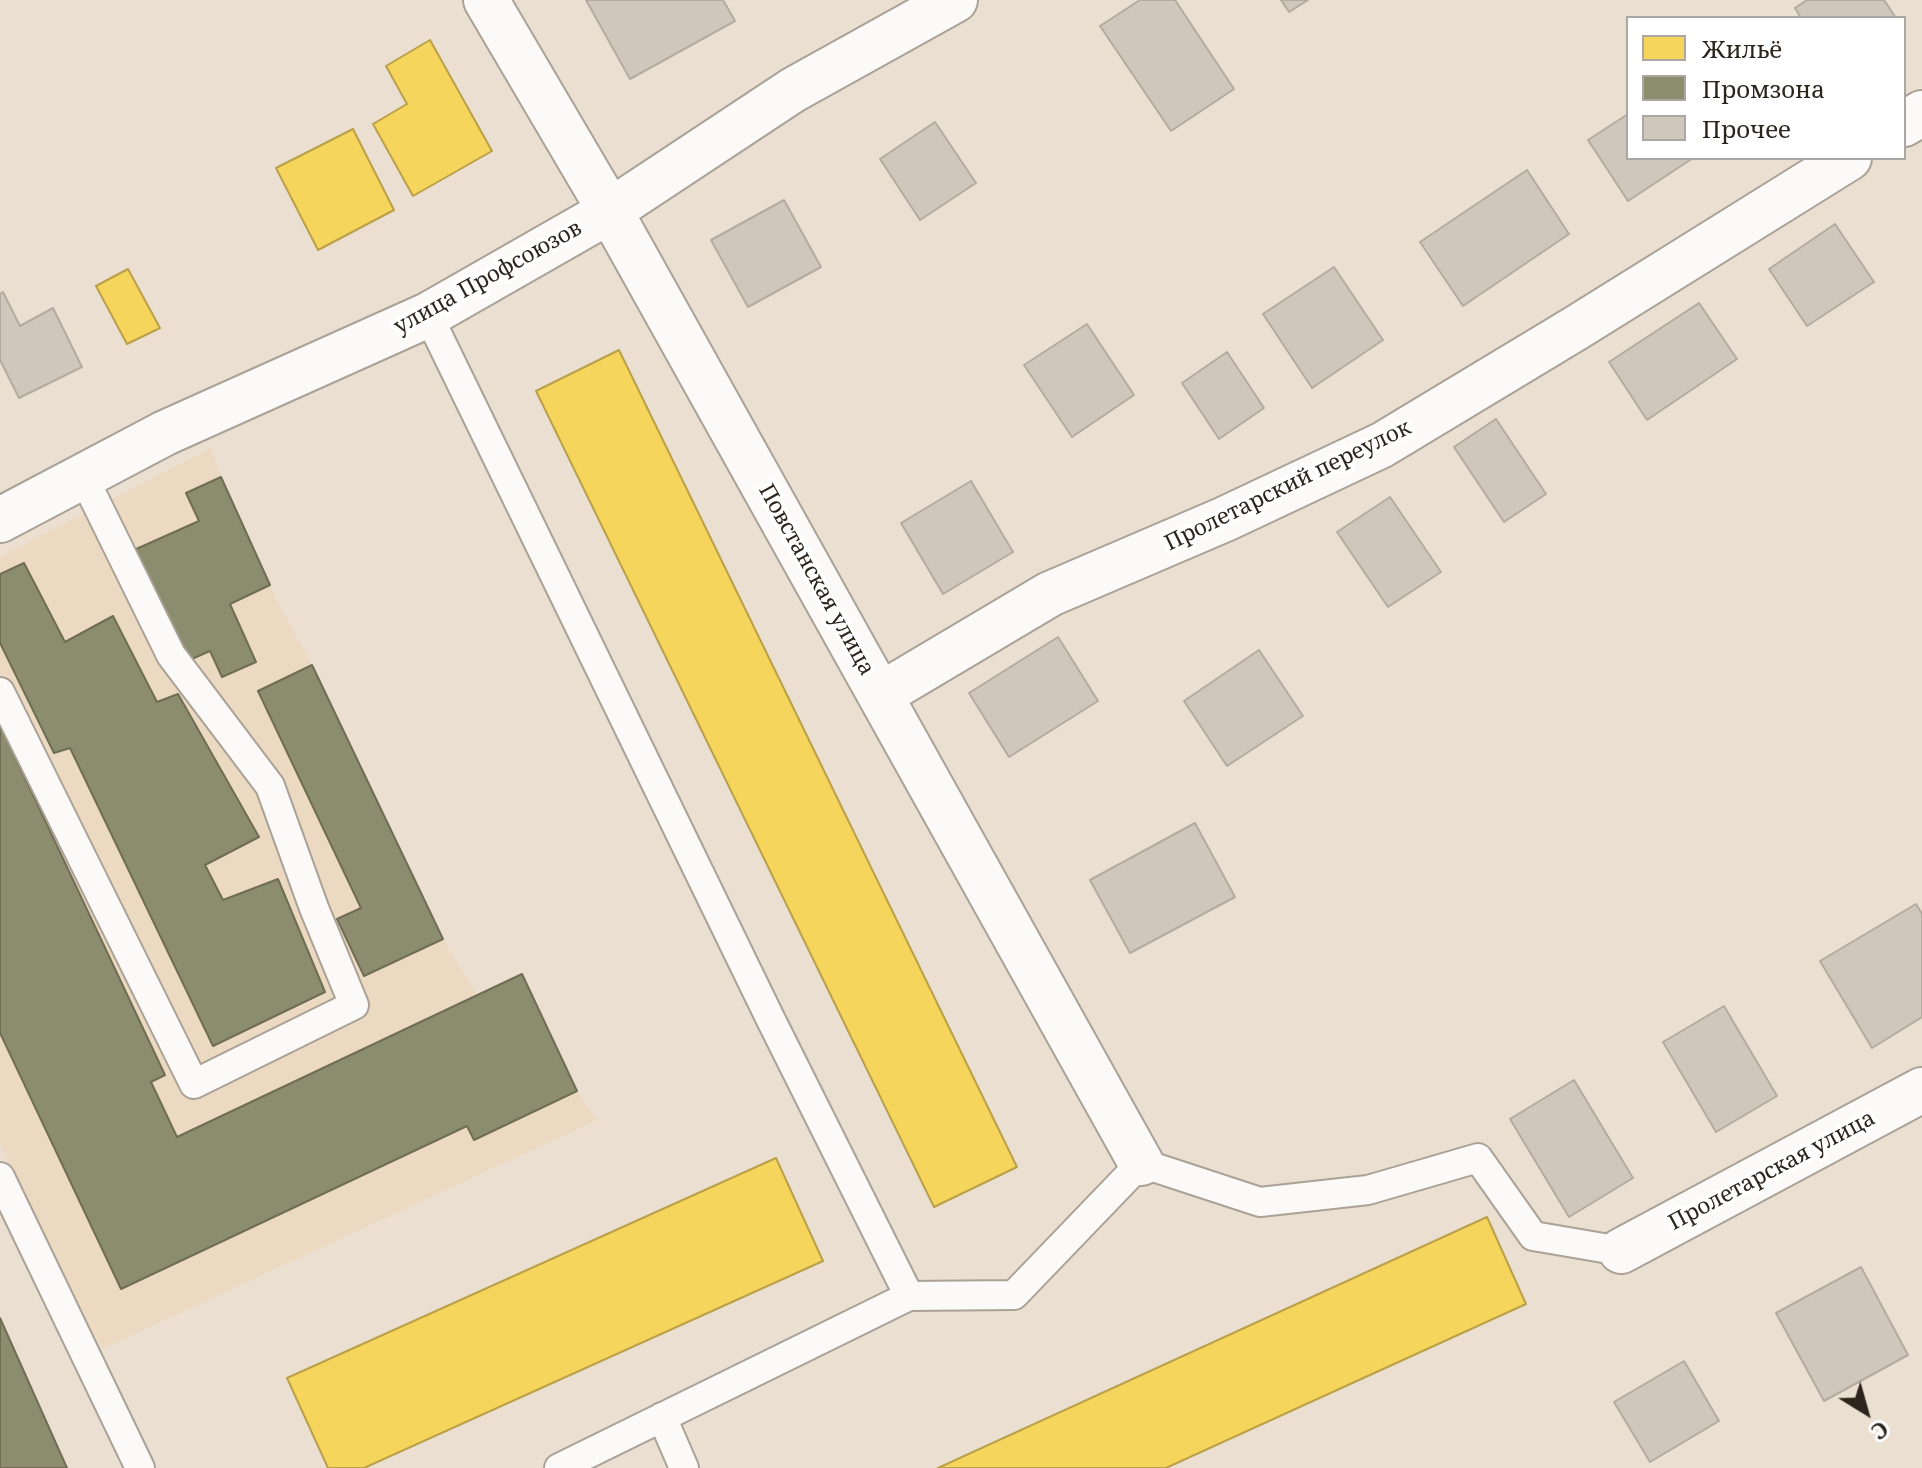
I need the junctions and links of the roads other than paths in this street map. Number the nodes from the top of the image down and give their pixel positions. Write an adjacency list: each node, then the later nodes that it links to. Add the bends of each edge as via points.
1 (486, 0): 4 (street, Повстанская улица)
2 (955, 0): 4 (street, улица Профсоюзов, via 793,90)
3 (1846, 160): 9 (street, Пролетарский переулок, via 1382,445 1050,594)
4 (610, 211): 5 (street, улица Профсоюзов); 9 (street, Повстанская улица)
5 (428, 315): 6 (street, улица Профсоюзов, via 165,433); 14 (lane)
6 (83, 476): 7 (street, улица Профсоюзов); 8 (lane, via 171,655 270,786 354,1005 194,1084)
7 (0, 520)
8 (0, 692)
9 (880, 695): 11 (street, Повстанская улица)
10 (1922, 1090): 13 (street, Пролетарская улица)
11 (1141, 1163): 13 (lane, via 1260,1202 1368,1190 1478,1158 1533,1236); 14 (lane, via 1014,1295)
12 (0, 1177): 16 (lane)
13 (1621, 1251)
14 (909, 1296): 15 (lane)
15 (662, 1417): 17 (lane); 18 (lane)
16 (140, 1468)
17 (559, 1468)
18 (684, 1468)

